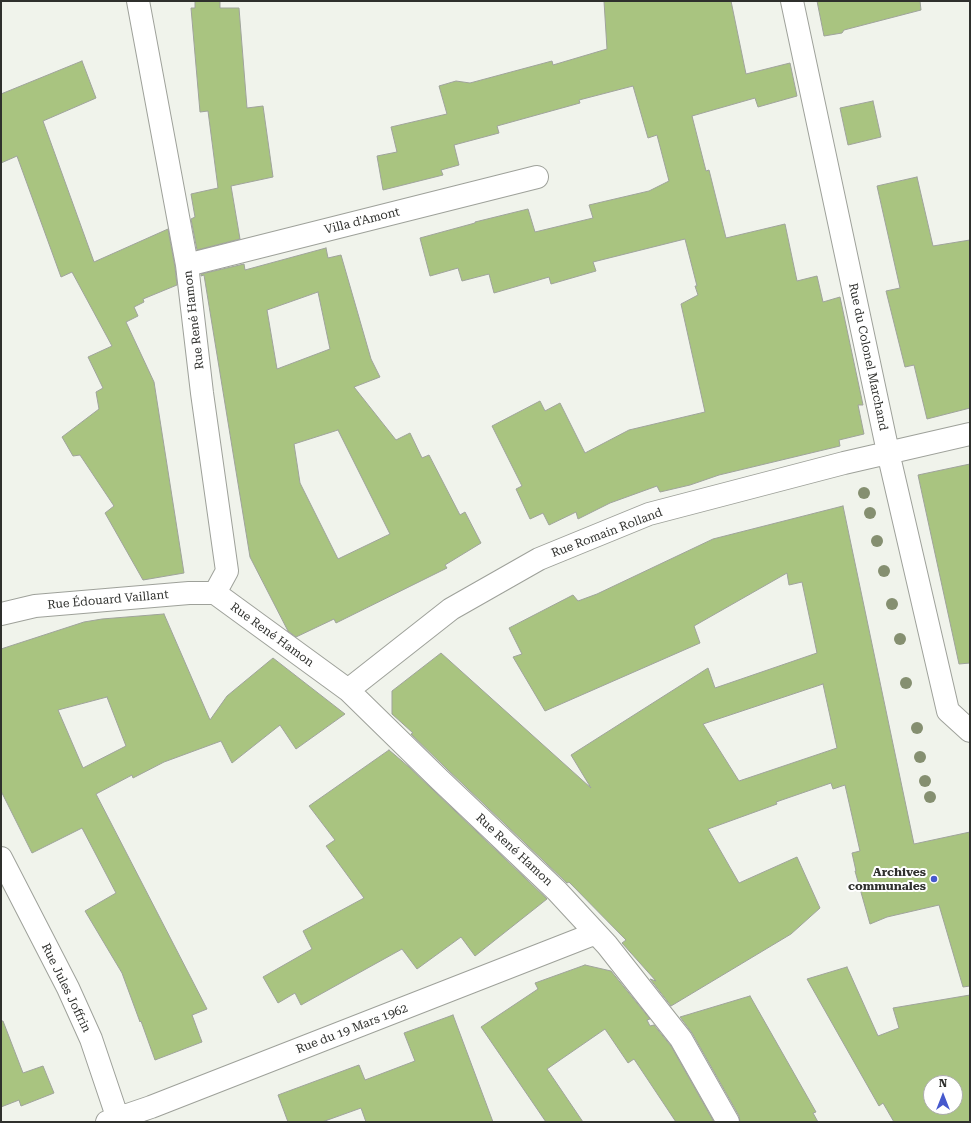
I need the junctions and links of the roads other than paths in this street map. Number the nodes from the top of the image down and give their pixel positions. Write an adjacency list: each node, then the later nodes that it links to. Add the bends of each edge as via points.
1 (138, 1): 4 (street, Rue René Hamon)
2 (792, 1): 6 (street, Rue du Colonel Marchand)
3 (537, 177): 4 (street, Villa d'Amont)
4 (187, 265): 7 (street, Rue René Hamon, via 227,571)
5 (970, 434): 6 (street, Rue Romain Rolland)
6 (888, 452): 9 (street, Rue Romain Rolland, via 650,514 539,559 451,609); 10 (street, Rue du Colonel Marchand)
7 (215, 593): 8 (street, Rue Édouard Vaillant, via 35,606); 9 (street, Rue René Hamon)
8 (1, 614)
9 (348, 690): 14 (street, Rue René Hamon, via 557,891)
10 (948, 711): 11 (street); 12 (street)
11 (970, 714)
12 (970, 731)
13 (1, 858): 15 (street, Rue Jules Joffrin, via 74,1000 91,1039)
14 (596, 933): 15 (street, Rue du 19 Mars 1962); 16 (street, Rue René Hamon, via 680,1039)
15 (114, 1121)
16 (728, 1122)

